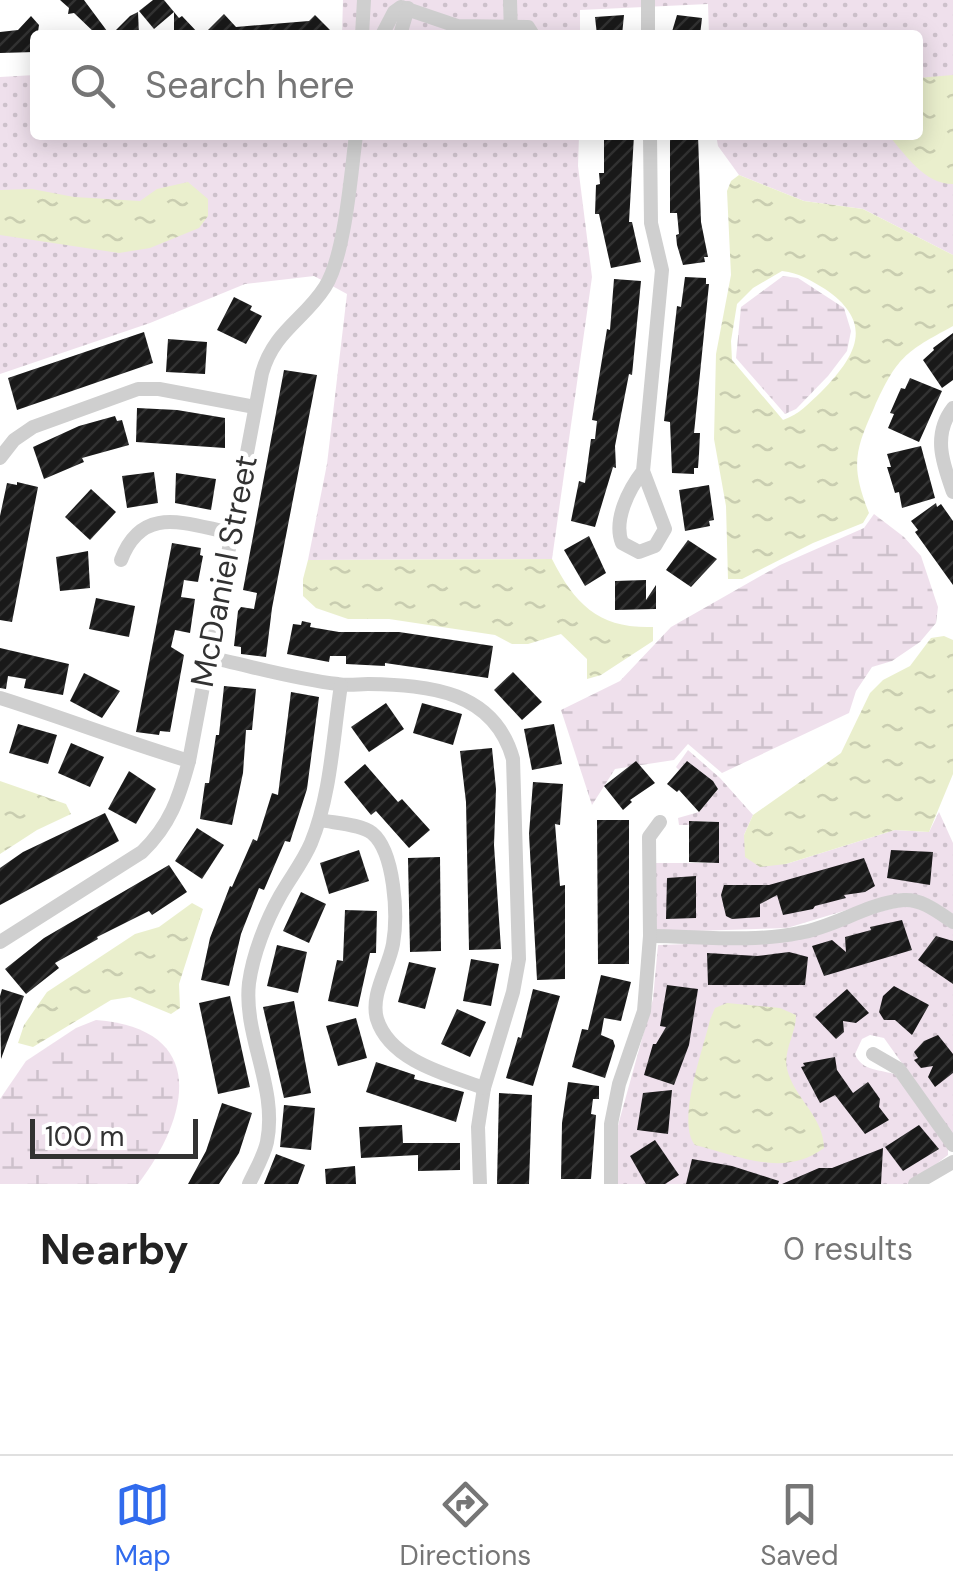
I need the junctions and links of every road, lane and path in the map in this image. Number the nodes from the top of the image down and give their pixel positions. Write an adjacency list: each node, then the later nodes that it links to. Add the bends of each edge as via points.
1 (364, 0): 5 (street)
2 (510, 0): 9 (street)
3 (648, 0): 10 (street)
4 (408, 8): 6 (street, via 397,8); 7 (street); 8 (street)
5 (362, 30)
6 (385, 30)
7 (401, 30)
8 (455, 30)
9 (511, 30)
10 (648, 30)
11 (355, 140): 13 (street, McDaniel Street, via 331,276 275,342)
12 (650, 140): 16 (street, via 651,223 662,270)
13 (256, 407): 15 (street, via 138,389 44,422 14,440); 18 (street, McDaniel Street)
14 (953, 408): 17 (street, via 940,442)
15 (0, 458)
16 (642, 471): 16 (street, via 619,534 639,552 655,546 665,528)
17 (953, 492)
18 (232, 533): 19 (street, via 155,523 131,538); 20 (street, McDaniel Street)
19 (121, 560)
20 (208, 657): 21 (street); 23 (street, McDaniel Street)
21 (341, 685): 24 (street); 30 (street, via 456,694 505,732 512,759 519,959)
22 (0, 698): 23 (street)
23 (189, 761): 28 (street, McDaniel Street, via 162,833)
24 (320, 820): 30 (street, via 370,832 386,853 394,942 377,1019 392,1043 425,1066); 33 (street, via 278,899 249,982 268,1112 267,1141)
25 (660, 822): 27 (street, via 649,838)
26 (953, 922): 27 (street, via 909,899 802,933)
27 (650, 936): 35 (street, via 644,1011 612,1122)
28 (0, 942)
29 (873, 1054): 31 (street, via 898,1069)
30 (484, 1088): 34 (street)
31 (953, 1146)
32 (953, 1162): 36 (street)
33 (249, 1184)
34 (480, 1184)
35 (611, 1184)
36 (915, 1184)

